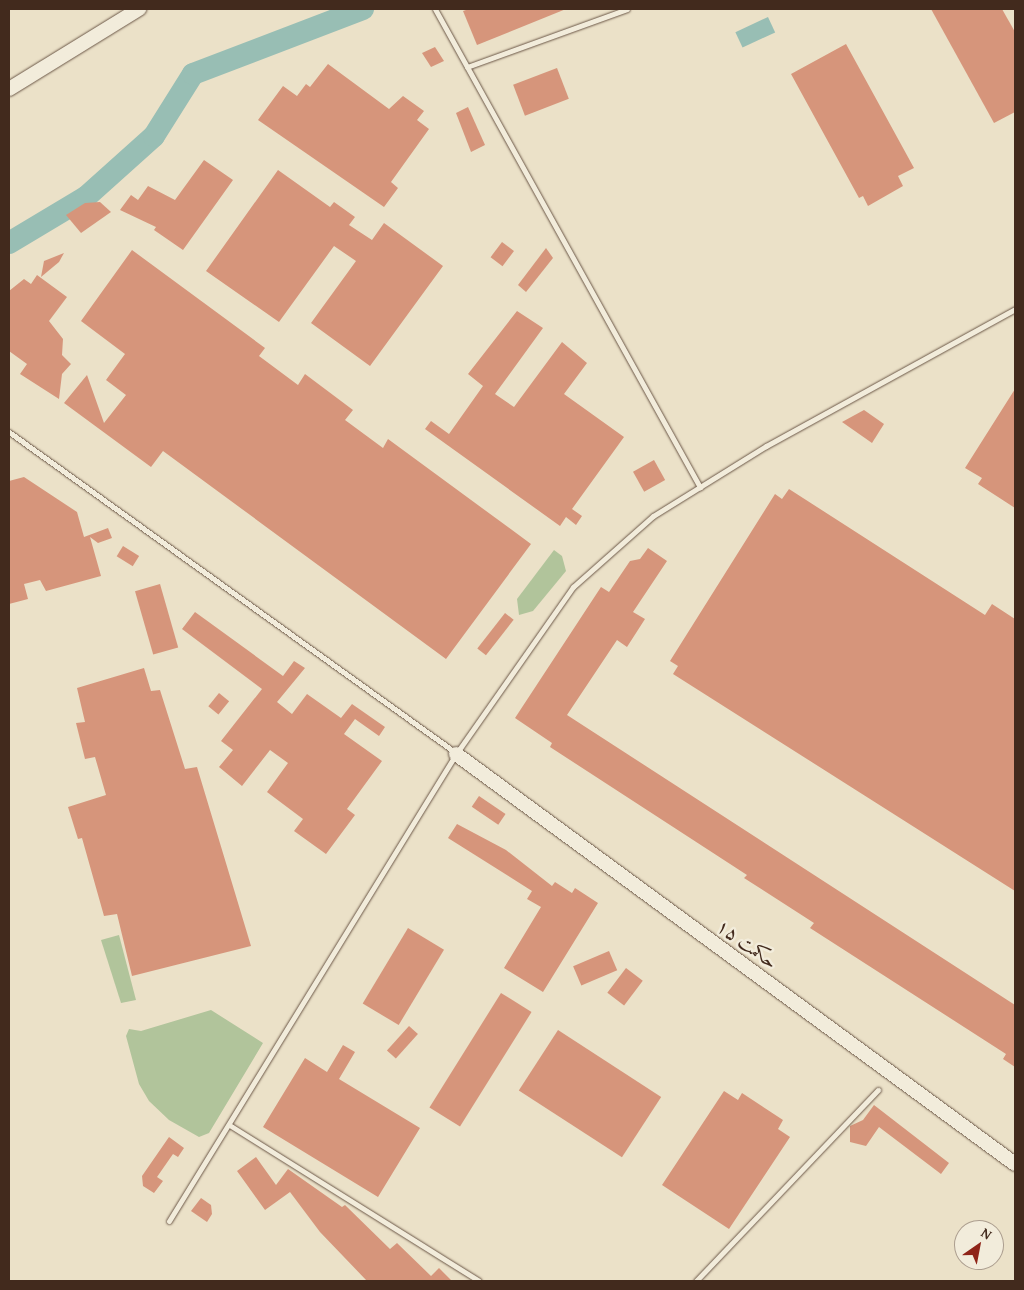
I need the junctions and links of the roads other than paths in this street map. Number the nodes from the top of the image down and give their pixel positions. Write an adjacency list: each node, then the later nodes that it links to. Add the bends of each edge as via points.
1 (139, 9): 5 (street)
2 (435, 9): 4 (lane)
3 (626, 9): 4 (lane)
4 (467, 67): 8 (lane)
5 (9, 89)
6 (1015, 309): 8 (lane)
7 (9, 432): 9 (lane)
8 (700, 487): 9 (lane, via 653,516 573,587)
9 (456, 754): 11 (lane); 12 (street, حکمت ۱۵)
10 (878, 1090): 15 (lane)
11 (231, 1126): 13 (lane); 14 (lane)
12 (1015, 1164)
13 (169, 1221)
14 (479, 1281)
15 (696, 1281)

